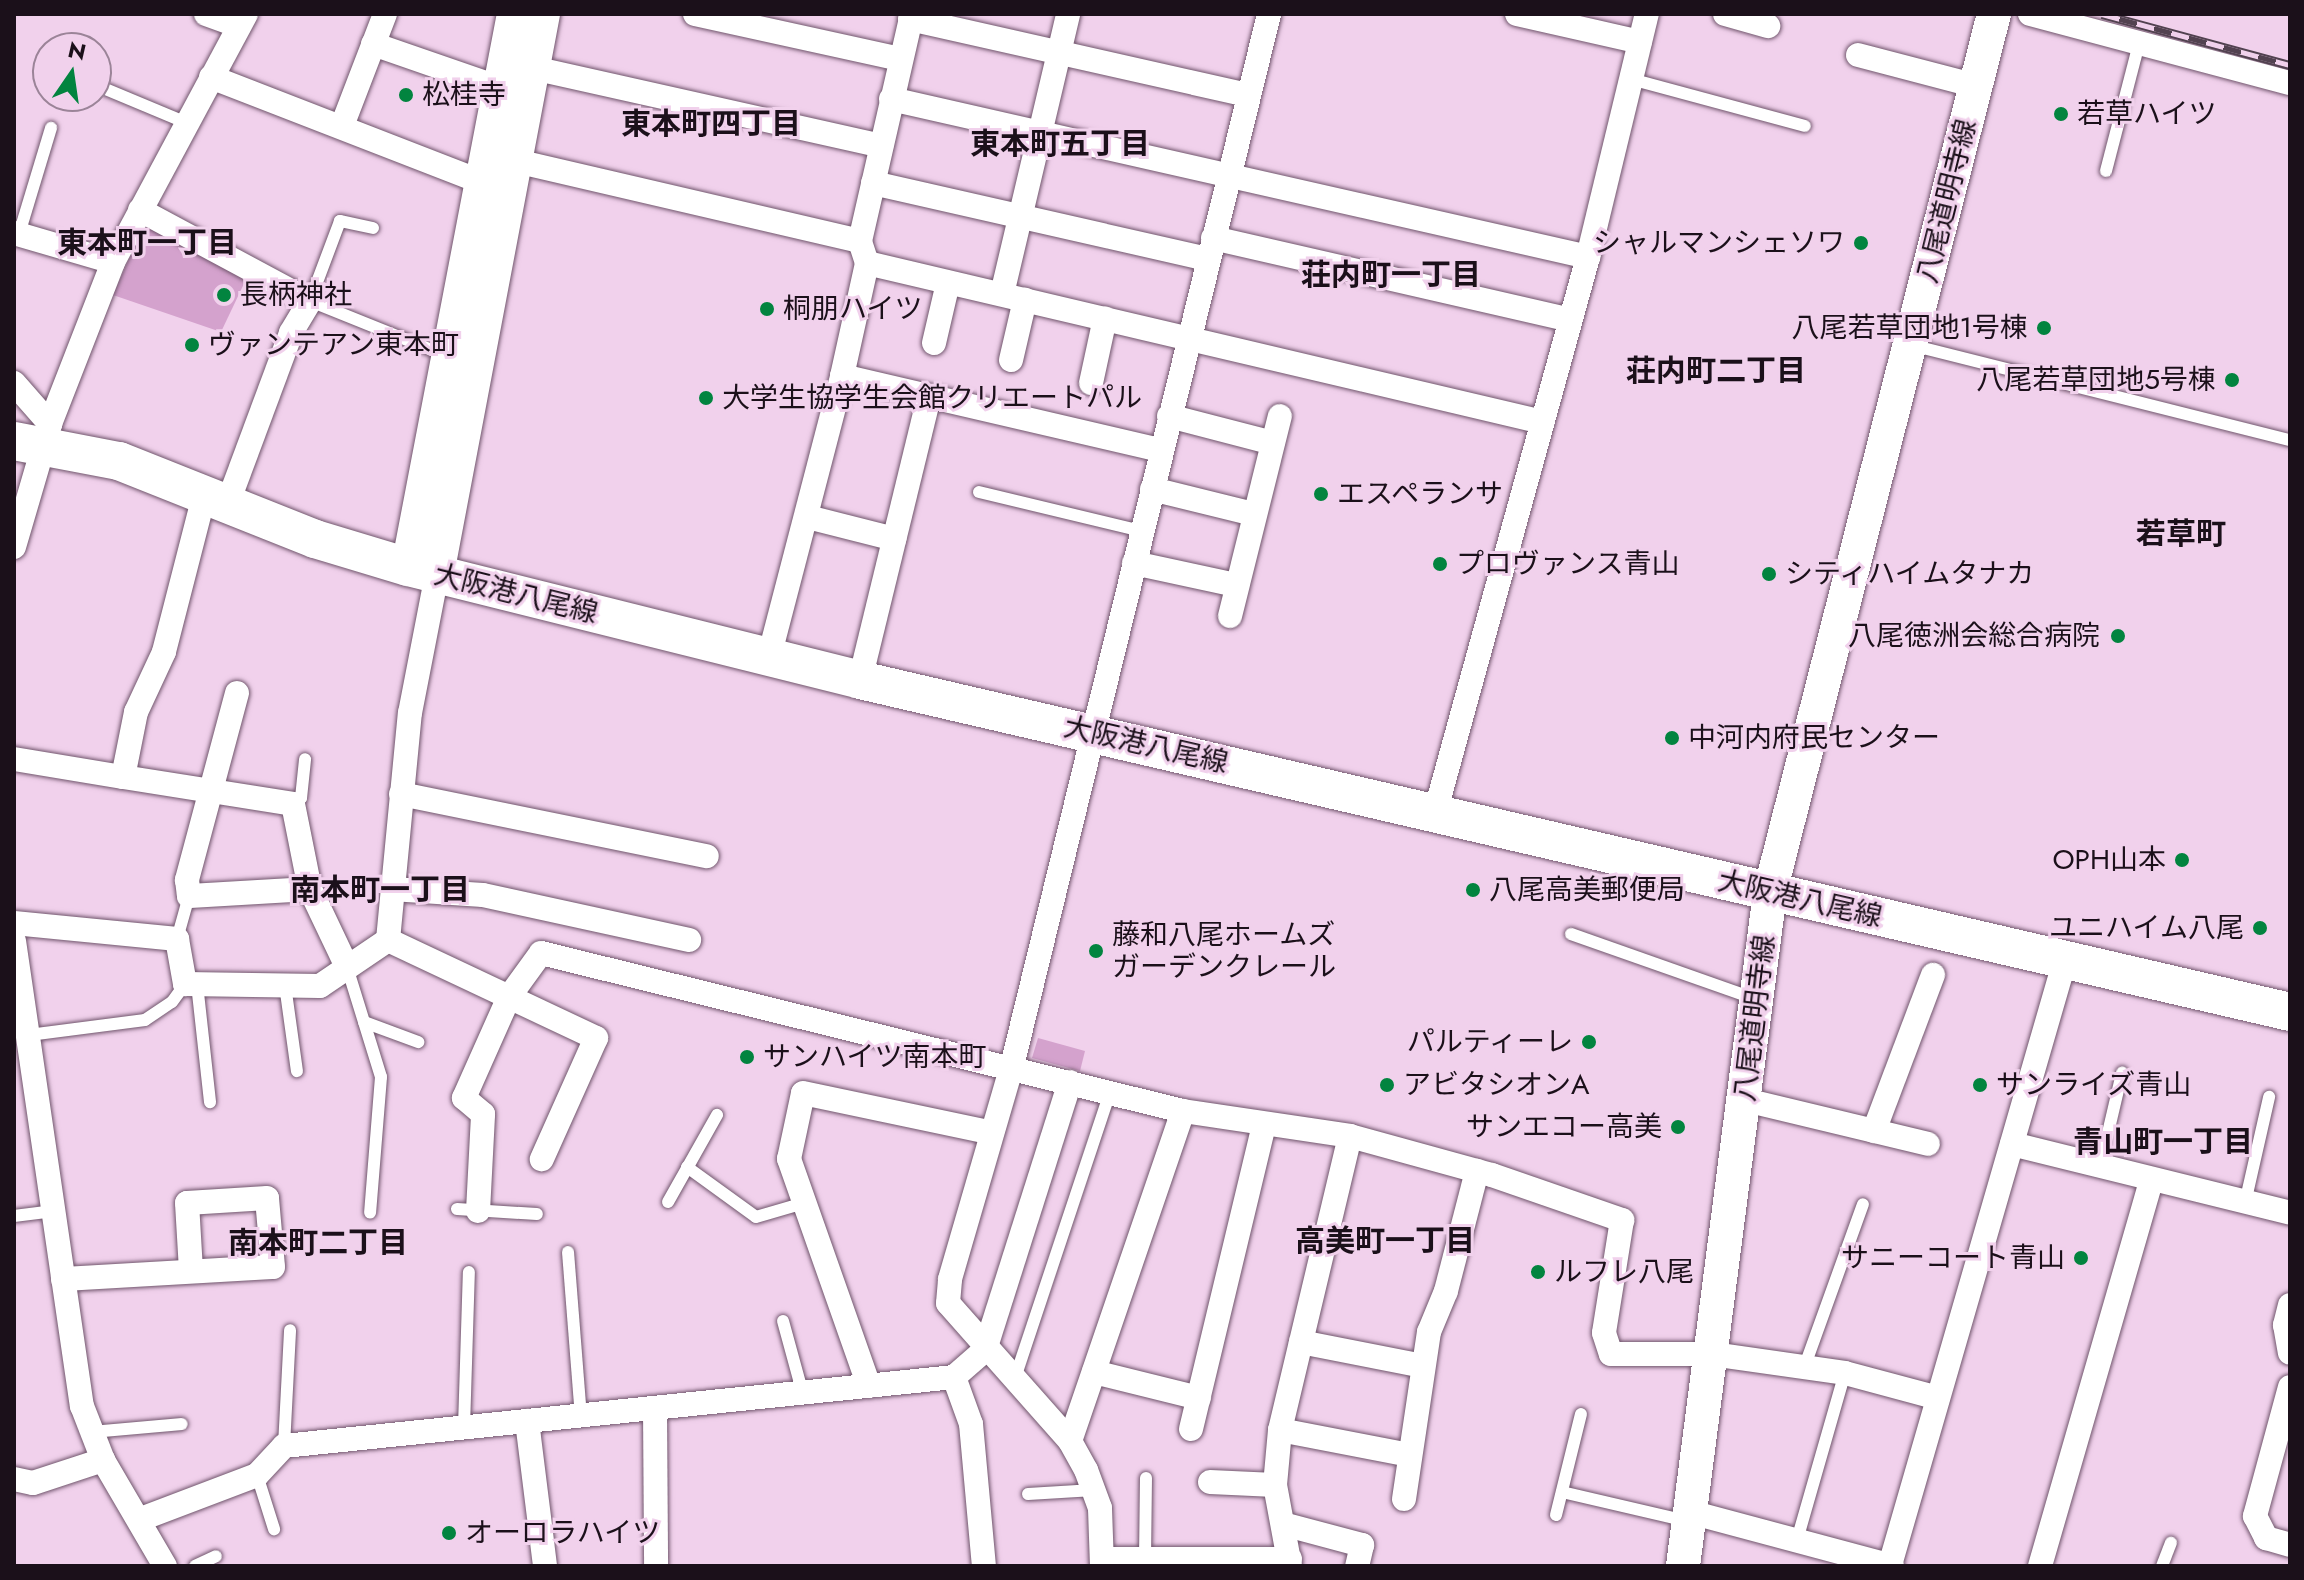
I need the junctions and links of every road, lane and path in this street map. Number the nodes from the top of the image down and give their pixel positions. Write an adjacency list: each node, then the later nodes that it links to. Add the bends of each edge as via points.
1 (206, 14): 13 (street)
2 (385, 14): 17 (street)
3 (695, 14): 20 (street)
4 (1068, 14): 18 (street)
5 (1517, 14): 15 (street)
6 (1647, 14): 15 (street)
7 (1725, 14): 14 (street)
8 (1994, 14): 25 (main road, 八尾道明寺線)
9 (2030, 14): 16 (street)
10 (518, 15): 21 (main road); 26 (main road)
11 (1263, 15): 28 (street)
12 (911, 17): 18 (street); 20 (street)
13 (242, 20): 22 (street)
14 (1768, 26)
15 (1640, 42): 23 (street)
16 (2139, 43): 24 (street); 37 (lane)
17 (373, 44): 26 (street); 31 (street)
18 (1058, 52): 28 (street); 34 (street)
19 (1858, 55): 25 (street)
20 (900, 59): 29 (street)
21 (533, 68): 35 (street); 36 (main road)
22 (211, 77): 30 (street); 31 (street)
23 (1631, 79): 32 (lane); 47 (street)
24 (2290, 83)
25 (1976, 86): 56 (main road, 八尾道明寺線)
26 (500, 88): 39 (main road)
27 (112, 92): 30 (lane)
28 (1248, 95): 38 (street)
29 (891, 99): 34 (street); 35 (street)
30 (187, 123): 41 (street)
31 (342, 126): 39 (street)
32 (1805, 126)
33 (51, 128): 44 (lane)
34 (1040, 135): 38 (street); 42 (street)
35 (881, 146): 40 (street)
36 (516, 161): 46 (street); 79 (main road)
37 (2106, 171)
38 (1229, 176): 45 (street); 47 (street)
39 (482, 182): 57 (main road)
40 (873, 183): 42 (street); 46 (street)
41 (140, 210): 48 (street); 51 (street)
42 (1020, 217): 45 (street); 50 (street)
43 (373, 228): 51 (lane, via 340,221)
44 (16, 234): 48 (street)
45 (1211, 248): 53 (street); 54 (street)
46 (863, 252): 49 (street); 59 (street)
47 (1588, 257): 53 (street)
48 (113, 262): 66 (street)
49 (948, 283): 50 (street); 55 (street)
50 (1013, 297): 52 (street); 58 (street)
51 (310, 301): 57 (lane); 72 (street)
52 (1105, 318): 54 (street); 61 (street)
53 (1570, 320): 65 (street)
54 (1188, 340): 63 (street); 65 (street)
55 (934, 343)
56 (1911, 345): 67 (lane); 96 (main road, 八尾道明寺線)
57 (449, 357): 79 (main road)
58 (1011, 360)
59 (842, 376): 62 (street); 74 (street)
60 (14, 383): 66 (street)
61 (1091, 383)
62 (929, 398): 69 (street); 76 (street)
63 (1169, 416): 68 (street); 69 (street)
64 (1280, 416): 68 (street)
65 (1543, 422): 92 (street)
66 (35, 436): 72 (main road, 大阪港八尾線); 77 (street)
67 (2290, 440)
68 (1273, 443): 73 (street)
69 (1161, 450): 70 (street)
70 (1152, 489): 73 (street); 75 (street)
71 (979, 492): 75 (lane)
72 (216, 497): 79 (main road, 大阪港八尾線, via 315,539); 88 (street, via 164,652 136,712)
73 (1254, 514): 80 (street)
74 (808, 517): 76 (street); 82 (street)
75 (1142, 531): 78 (street)
76 (894, 539): 83 (street)
77 (14, 547)
78 (1134, 563): 80 (street); 85 (street)
79 (422, 571): 82 (main road, 大阪港八尾線); 90 (street)
80 (1236, 585): 81 (street)
81 (1230, 616)
82 (769, 657): 83 (main road, 大阪港八尾線)
83 (860, 680): 85 (main road, 大阪港八尾線)
84 (237, 693): 89 (street)
85 (1094, 732): 92 (main road, 大阪港八尾線); 116 (street)
86 (14, 759): 88 (street)
87 (305, 759): 91 (lane, via 301,798)
88 (123, 777): 89 (street)
89 (210, 791): 91 (street); 97 (street, via 187,880)
90 (401, 794): 93 (street); 95 (street)
91 (293, 804): 94 (street)
92 (1435, 813): 96 (main road, 大阪港八尾線)
93 (707, 856)
94 (310, 889): 97 (street); 105 (street)
95 (392, 889): 101 (street); 102 (street, via 483,895)
96 (1770, 892): 104 (main road, 大阪港八尾線); 111 (main road, 八尾道明寺線)
97 (189, 896): 100 (lane)
98 (14, 923): 100 (street)
99 (1571, 934): 111 (lane)
100 (177, 939): 107 (street)
101 (388, 940): 105 (street); 110 (street)
102 (689, 940)
103 (14, 941): 109 (street)
104 (2065, 960): 112 (main road, 大阪港八尾線); 132 (street)
105 (347, 967): 108 (street, via 320,986); 113 (lane)
106 (1933, 975): 128 (street)
107 (191, 984): 108 (street); 114 (lane, via 145,1020); 124 (lane)
108 (285, 985): 117 (lane)
109 (18, 992): 114 (street)
110 (509, 997): 116 (street, via 541,953); 133 (street, via 596,1038); 142 (street, via 464,1098 483,1114)
111 (1757, 999): 123 (main road, 八尾道明寺線)
112 (2290, 1012)
113 (364, 1022): 115 (lane); 144 (lane, via 381,1077)
114 (29, 1035): 119 (street)
115 (418, 1042)
116 (1012, 1066): 120 (street); 129 (street)
117 (297, 1071)
118 (2122, 1073): 135 (lane)
119 (25, 1079): 143 (street)
120 (1070, 1082): 121 (street); 156 (street)
121 (1110, 1092): 125 (street); 164 (lane)
122 (2269, 1097): 140 (lane)
123 (1745, 1100): 128 (street); 158 (main road, 八尾道明寺線)
124 (210, 1102)
125 (1183, 1111): 127 (street); 161 (street)
126 (717, 1115): 134 (lane)
127 (1264, 1126): 130 (street); 168 (street)
128 (1874, 1131): 131 (street)
129 (992, 1133): 139 (street, via 803,1093 789,1159); 156 (street, via 950,1279 948,1303)
130 (1350, 1136): 136 (street); 155 (street)
131 (1928, 1144)
132 (2012, 1144): 135 (street); 169 (street)
133 (542, 1159)
134 (687, 1167): 138 (lane); 139 (lane, via 756,1217)
135 (2100, 1167): 137 (street)
136 (1477, 1171): 158 (street, via 1622,1220 1604,1333 1611,1354); 159 (street)
137 (2151, 1182): 140 (street); 212 (street)
138 (668, 1202)
139 (804, 1203): 165 (street)
140 (2245, 1203): 145 (street)
141 (1863, 1204): 160 (lane)
142 (468, 1210): 146 (lane)
143 (54, 1211): 147 (lane); 151 (street)
144 (370, 1213)
145 (2290, 1213)
146 (537, 1214)
147 (14, 1216)
148 (568, 1252): 172 (lane)
149 (191, 1271): 151 (street)
150 (469, 1272): 175 (lane)
151 (63, 1279): 178 (street, via 82,1406)
152 (2290, 1305): 157 (street, via 2285,1325)
153 (783, 1321): 167 (lane)
154 (290, 1330): 180 (lane)
155 (1301, 1342): 159 (street); 177 (street)
156 (985, 1350): 163 (street); 164 (street)
157 (2290, 1353)
158 (1712, 1354): 160 (street); 193 (main road, 八尾道明寺線)
159 (1423, 1366): 181 (street)
160 (1804, 1368): 162 (street)
161 (1094, 1372): 168 (street); 179 (street)
162 (1845, 1373): 169 (street); 197 (lane)
163 (954, 1377): 165 (street); 208 (street, via 971,1424)
164 (1014, 1381): 179 (street)
165 (869, 1386): 167 (street)
166 (2290, 1387): 199 (street, via 2255,1516 2266,1538)
167 (803, 1394): 170 (street)
168 (1199, 1398): 176 (street)
169 (1938, 1398): 211 (street)
170 (655, 1409): 172 (street); 207 (street)
171 (1581, 1414): 189 (lane)
172 (581, 1416): 173 (street)
173 (527, 1421): 175 (street); 206 (street)
174 (182, 1424): 178 (lane)
175 (464, 1427): 180 (street)
176 (1191, 1429)
177 (1280, 1430): 181 (street); 187 (street)
178 (92, 1432): 182 (street)
179 (1070, 1441): 188 (street)
180 (284, 1446): 183 (street)
181 (1410, 1455): 191 (street)
182 (103, 1460): 185 (street, via 33,1483); 194 (street)
183 (257, 1475): 194 (street); 196 (lane)
184 (1146, 1478): 201 (lane)
185 (14, 1479)
186 (1210, 1482): 187 (street)
187 (1275, 1485): 195 (street)
188 (1094, 1490): 190 (lane); 203 (street)
189 (1562, 1492): 192 (lane); 193 (lane)
190 (1028, 1494)
191 (1404, 1499)
192 (1556, 1515)
193 (1689, 1517): 197 (street); 210 (main road, 八尾道明寺線)
194 (141, 1519): 204 (street)
195 (1283, 1524): 202 (street); 209 (street, via 1362,1545)
196 (274, 1529)
197 (1797, 1540): 211 (street)
198 (2171, 1543): 213 (lane)
199 (2290, 1545)
200 (216, 1556): 205 (lane)
201 (1145, 1559): 202 (street); 203 (street)
202 (1290, 1562)
203 (1103, 1563)
204 (165, 1566)
205 (195, 1566)
206 (545, 1566)
207 (656, 1566)
208 (984, 1566)
209 (1357, 1566)
210 (1683, 1566)
211 (1891, 1566)
212 (2040, 1566)
213 (2162, 1566)

